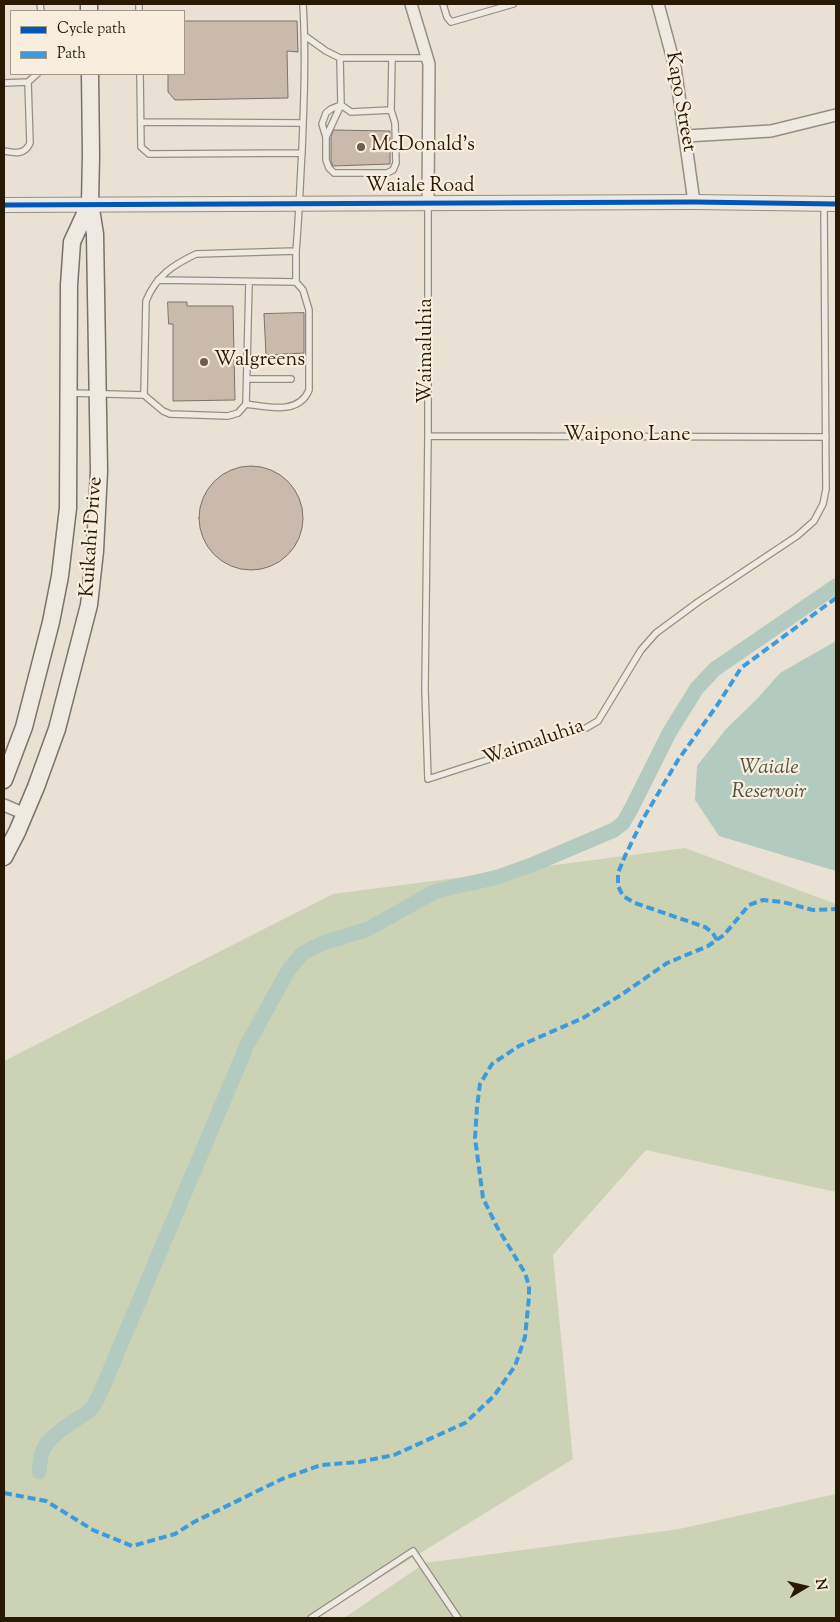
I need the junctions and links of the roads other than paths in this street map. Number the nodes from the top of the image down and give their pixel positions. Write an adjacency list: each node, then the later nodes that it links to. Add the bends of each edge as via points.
1 (303, 4): 6 (lane)
2 (411, 4): 9 (street)
3 (443, 4): 4 (lane, via 451,22)
4 (513, 4)
5 (658, 4): 21 (street, Kapo Street, via 675,67)
6 (305, 36): 7 (lane); 19 (lane)
7 (340, 58): 8 (lane); 15 (lane)
8 (392, 58): 9 (lane); 16 (lane)
9 (427, 58): 27 (street)
10 (36, 75): 13 (lane)
11 (90, 75): 25 (main road, Kuikahi Drive)
12 (140, 75): 18 (lane)
13 (28, 82): 14 (lane); 22 (lane, via 28,149)
14 (4, 83)
15 (341, 105): 16 (lane, via 351,112); 20 (lane); 20 (lane, via 326,113 322,124)
16 (391, 110): 20 (lane, via 396,123 396,163 387,173 334,173 326,160)
17 (836, 115): 21 (street, via 771,131)
18 (141, 122): 19 (lane); 23 (lane, via 141,147 149,154)
19 (303, 123): 23 (lane)
20 (326, 136)
21 (686, 136): 24 (street, Kapo Street)
22 (4, 151)
23 (302, 153): 26 (lane)
24 (694, 202): 27 (street, Waiale Road); 28 (street, Waiale Road)
25 (90, 203): 26 (street, Waiale Road); 29 (street, Waiale Road); 36 (main road, Kuikahi Drive, via 72,242); 37 (main road, Kuikahi Drive, via 95,234)
26 (301, 203): 27 (street, Waiale Road); 30 (lane)
27 (428, 204): 40 (lane, Waimaluhia)
28 (830, 204): 41 (lane, Waimaluhia)
29 (4, 205)
30 (296, 251): 31 (lane, via 196,254); 33 (lane)
31 (158, 280): 32 (lane); 38 (lane, via 146,301)
32 (249, 282): 33 (lane); 34 (lane)
33 (296, 282): 39 (lane, via 303,290 309,310 309,390 305,399 296,406)
34 (247, 378): 35 (lane); 39 (lane)
35 (292, 379)
36 (69, 393): 37 (lane); 42 (main road, Kuikahi Drive, via 68,508 60,576 24,726)
37 (97, 394): 38 (lane); 44 (main road, Kuikahi Drive, via 99,471 89,605 57,729)
38 (144, 395): 39 (lane, via 163,411 180,415 228,416 238,413)
39 (246, 404)
40 (428, 436): 41 (lane, Waipono Lane); 41 (lane, Waimaluhia, via 425,690 428,779 586,728 598,721 641,650 656,633 814,521 826,489)
41 (826, 437)
42 (4, 780)
43 (4, 806): 44 (street)
44 (25, 814): 45 (main road, Kuikahi Drive)
45 (4, 857)
46 (311, 1618): 47 (lane, via 412,1551)
47 (458, 1618)

